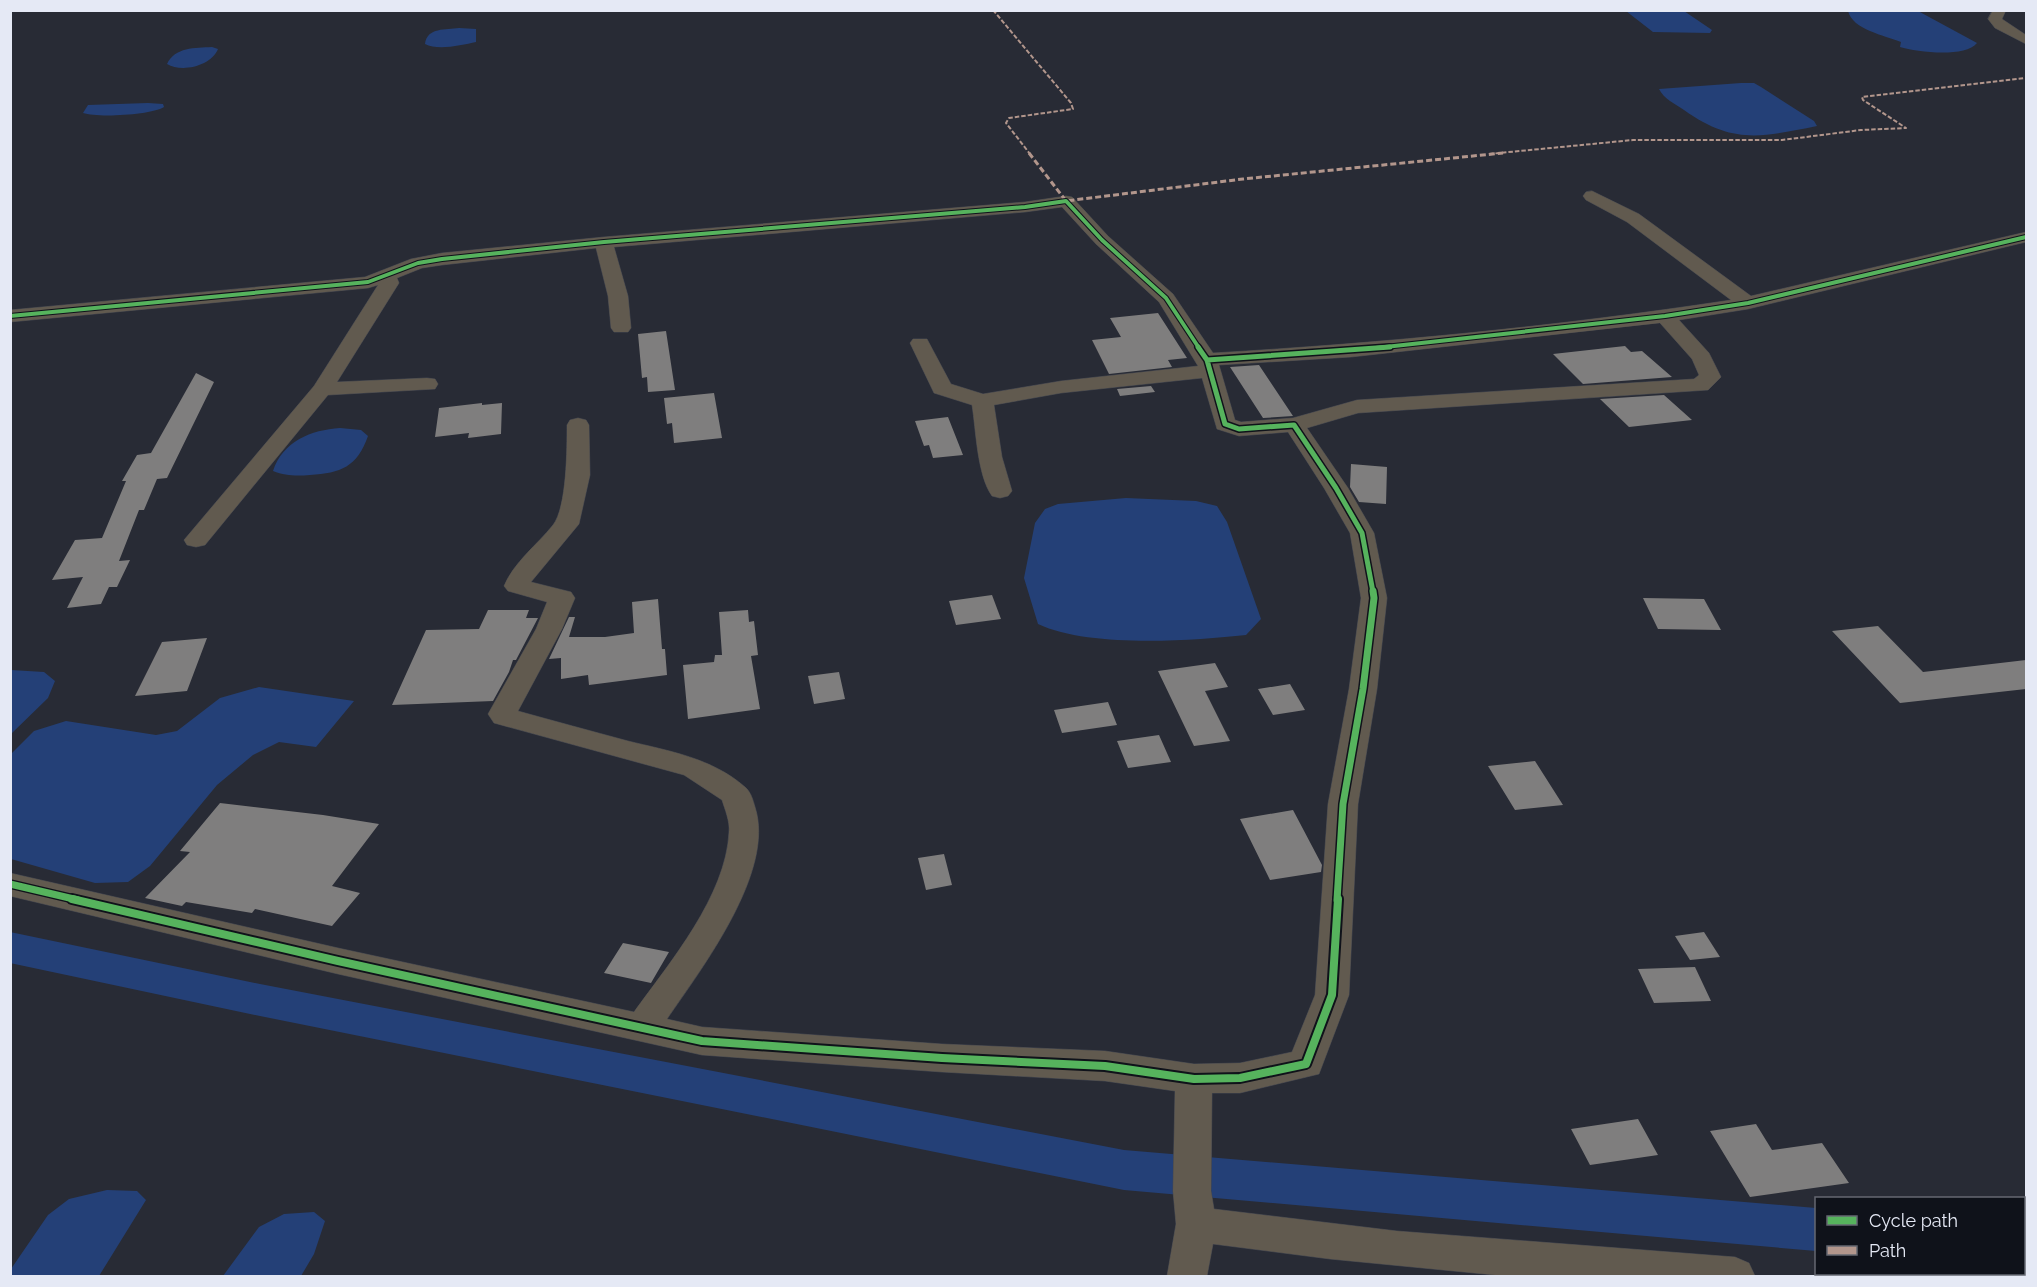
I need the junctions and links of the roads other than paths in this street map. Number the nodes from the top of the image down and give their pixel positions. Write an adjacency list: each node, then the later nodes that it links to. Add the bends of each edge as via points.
1 (2000, 10): 2 (street, via 1995,19 2000,25)
2 (2026, 40)
3 (1592, 196): 7 (street, via 1633,218)
4 (2026, 237): 7 (street)
5 (604, 242): 6 (street, via 418,263); 10 (street, via 618,296); 12 (street, via 1066,201 1102,240 1167,298)
6 (387, 276): 8 (street, via 368,282); 14 (street, via 389,283)
7 (1748, 303): 9 (street)
8 (10, 316)
9 (1665, 316): 12 (street); 17 (street, via 1702,357 1710,377 1700,385 1357,407)
10 (621, 328)
11 (920, 343): 15 (street, via 942,388)
12 (1208, 366): 15 (street); 17 (street, via 1225,424 1239,429)
13 (427, 384): 14 (street)
14 (322, 389): 19 (street)
15 (982, 401): 18 (street)
16 (578, 425): 21 (street, via 578,475 567,524 521,576 517,586 562,598 502,714 694,768 736,795 745,830 739,865 709,929)
17 (1294, 426): 22 (street, via 1362,533 1374,598 1343,804 1332,995 1306,1064 1240,1078)
18 (1000, 491)
19 (196, 540)
20 (10, 884): 21 (street, via 338,962)
21 (642, 1028): 22 (street, via 702,1041 1105,1066)
22 (1194, 1079): 23 (street)
23 (1194, 1208): 24 (street); 25 (street, via 1272,1235)
24 (1187, 1276)
25 (1735, 1276)

